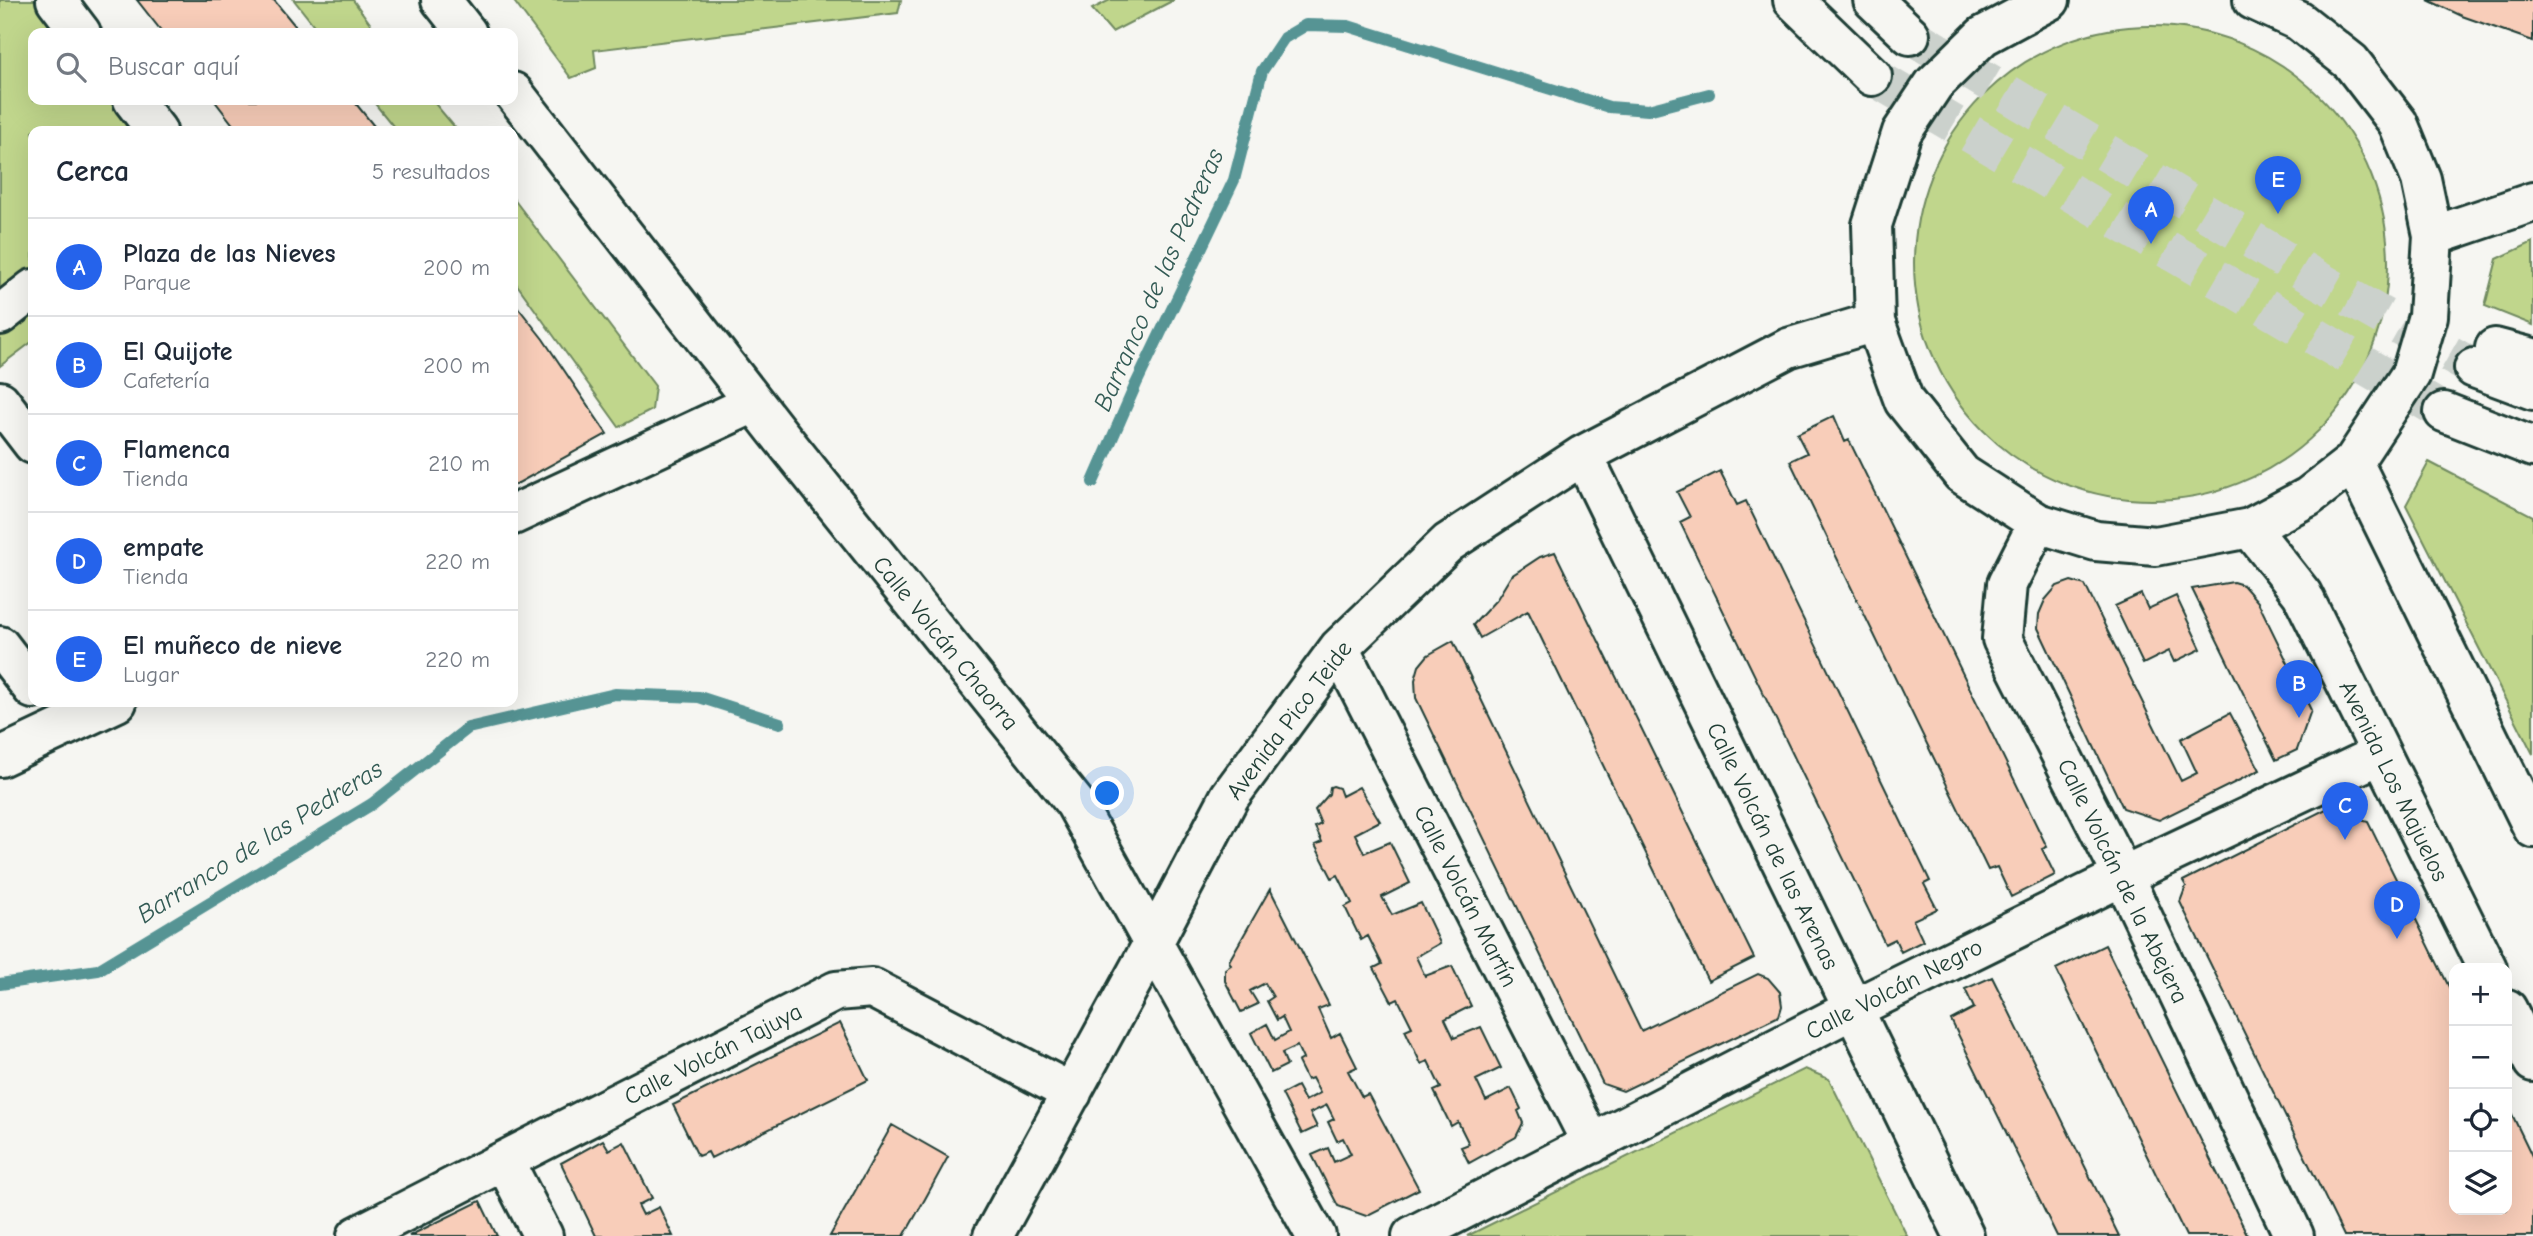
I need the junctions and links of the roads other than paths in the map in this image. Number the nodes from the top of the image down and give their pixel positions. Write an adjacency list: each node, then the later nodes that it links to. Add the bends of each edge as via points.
1 (56, 0): 7 (main road)
2 (441, 0): 8 (main road)
3 (1793, 0): 10 (main road)
4 (1873, 0): 9 (main road)
5 (2050, 0): 18 (main road, via 1983,36 1934,84 1902,132 1872,225)
6 (2253, 0): 15 (main road, via 2299,21 2351,62 2398,123 2421,179)
7 (77, 28)
8 (463, 28)
9 (1910, 35)
10 (1872, 76)
11 (518, 98): 22 (main road, Calle Volcán Chaorra)
12 (137, 105): 13 (main road)
13 (153, 126)
14 (2533, 202): 15 (main road)
15 (2433, 236): 27 (main road, via 2428,316 2411,374)
16 (28, 293): 17 (main road)
17 (0, 315)
18 (1875, 322): 26 (main road, Avenida Pico Teide, via 1788,348); 29 (main road, via 1904,401 1962,474)
19 (2533, 358): 20 (main road, via 2485,358)
20 (2533, 390)
21 (0, 401): 24 (main road)
22 (754, 404): 28 (main road); 40 (main road, Calle Volcán Chaorra, via 1075,803)
23 (2444, 412): 25 (main road)
24 (28, 437)
25 (2533, 447)
26 (1583, 455): 32 (main road, Avenida Pico Teide, via 1448,543); 42 (main road, Calle Volcán de las Arenas)
27 (2353, 461): 30 (main road, via 2308,497); 38 (main road)
28 (518, 512)
29 (2038, 523): 30 (main road, via 2096,541 2157,546); 39 (main road, Calle Volcán de la Abejera, via 2007,584 2003,639)
30 (2250, 528): 36 (main road, Avenida Los Majuelos, via 2302,594)
31 (0, 646): 33 (main road)
32 (1339, 648): 40 (main road, Avenida Pico Teide, via 1230,796); 46 (main road, Calle Volcán Martín)
33 (28, 682)
34 (92, 707): 35 (main road)
35 (53, 715): 37 (main road)
36 (2381, 754): 39 (main road, Calle Volcán Negro); 41 (main road, Avenida Los Majuelos)
37 (0, 757)
38 (2533, 828)
39 (2123, 876): 42 (main road, Calle Volcán Negro); 54 (main road, Calle Volcán de la Abejera)
40 (1152, 945): 45 (main road, Avenida Pico Teide); 51 (main road, Calle Volcán Chaorra)
41 (2485, 963)
42 (1853, 1009): 46 (main road, Calle Volcán Negro); 53 (main road, Calle Volcán de las Arenas)
43 (2512, 1019): 44 (main road)
44 (2533, 1062)
45 (1072, 1093): 47 (main road, Calle Volcán Tajuya, via 872,988 836,991); 50 (main road, Avenida Pico Teide)
46 (1592, 1144): 52 (main road, Calle Volcán Negro)
47 (505, 1162): 48 (main road, Calle Volcán Tajuya); 49 (main road)
48 (357, 1236)
49 (543, 1236)
50 (993, 1236)
51 (1316, 1236)
52 (1412, 1236)
53 (1964, 1236)
54 (2294, 1236)

